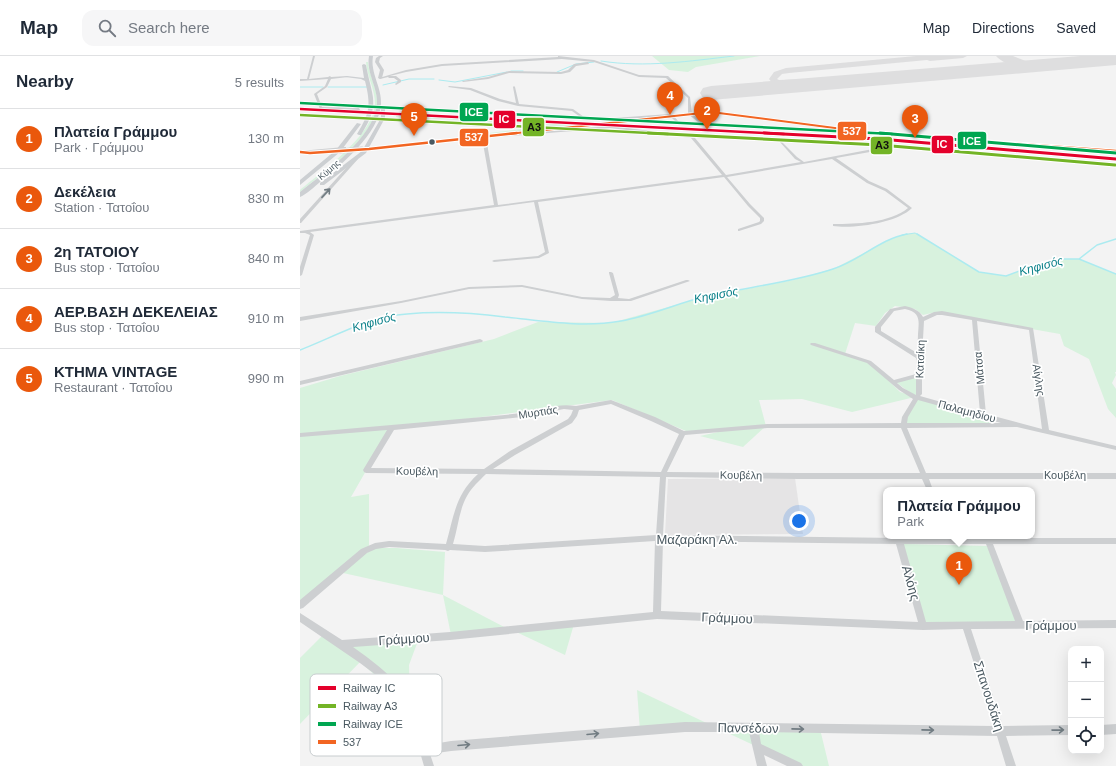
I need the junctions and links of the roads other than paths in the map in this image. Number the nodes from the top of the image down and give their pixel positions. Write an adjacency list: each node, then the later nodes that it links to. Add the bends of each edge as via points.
1 (314, 56): 14 (street)
2 (366, 56): 9 (main road)
3 (371, 56): 18 (main road, via 370,65)
4 (381, 56): 8 (street, via 377,62)
5 (557, 56): 6 (street)
6 (562, 58): 7 (street); 10 (street, via 442,65)
7 (602, 63): 17 (street, via 575,65 570,71 561,73 509,72); 26 (street, via 639,76 667,78 688,97)
8 (380, 68): 10 (street, via 389,72); 13 (street)
9 (365, 70): 11 (main road, via 360,75); 16 (main road)
10 (406, 71): 13 (street)
11 (346, 76): 12 (street); 16 (main road)
12 (330, 77): 14 (street); 25 (street, via 326,86 315,94 321,108)
13 (382, 77): 18 (main road); 19 (street, via 400,81)
14 (308, 79): 15 (street)
15 (300, 80)
16 (368, 81): 22 (main road)
17 (463, 81)
18 (376, 83): 23 (main road)
19 (396, 84)
20 (449, 87): 24 (street, via 470,89)
21 (514, 87): 24 (street)
22 (373, 105): 33 (main road); 43 (main road, Κύμης, via 364,128 354,141)
23 (380, 105): 32 (main road, via 384,107 383,118); 44 (main road, Κύμης, via 374,121 361,140)
24 (518, 105): 27 (street, via 573,110 581,118 586,119)
25 (359, 109)
26 (690, 114): 27 (street); 27 (street, via 701,123 677,122); 34 (street, via 718,112 867,133)
27 (672, 116): 30 (street)
28 (692, 137): 29 (street, via 605,127); 31 (street); 40 (street)
29 (484, 138): 30 (street); 47 (street)
30 (437, 140): 32 (street)
31 (780, 141): 36 (street, via 895,145); 38 (street)
32 (365, 148): 33 (street, bridge); 37 (main road)
33 (341, 150): 35 (street); 39 (main road)
34 (1116, 151)
35 (300, 152)
36 (832, 157): 38 (street); 49 (street, via 910,208 879,221 853,226)
37 (356, 159): 46 (main road); 48 (street, one-way to 37)
38 (803, 162): 40 (street)
39 (314, 172): 41 (street); 42 (main road)
40 (725, 176): 45 (street); 50 (street, via 762,218 760,223)
41 (300, 180)
42 (300, 183)
43 (300, 188)
44 (300, 195)
45 (536, 201): 47 (street); 52 (street, via 547,253 540,257)
46 (300, 203)
47 (496, 206): 51 (street)
48 (300, 222)
49 (834, 225)
50 (739, 230)
51 (303, 232): 54 (street, via 312,235)
52 (494, 261)
53 (611, 273): 56 (street, via 616,293)
54 (300, 275)
55 (688, 281): 56 (street, via 629,300)
56 (613, 299): 57 (street, via 596,300 522,286 469,288)
57 (300, 319)
58 (922, 320): 59 (street, via 938,313); 62 (street, Κατσίκη); 62 (street, via 915,309 893,309 878,330 880,334)
59 (974, 320): 68 (street, Μάτσα); 72 (street, Αίγλης, via 1031,329)
60 (480, 341): 65 (street)
61 (813, 344): 64 (street, Παλαμηδίου, via 869,362)
62 (919, 357): 63 (street, Κατσίκη)
63 (919, 375): 64 (street); 66 (street, Κατσίκη, via 919,390)
64 (893, 382): 66 (street, Παλαμηδίου)
65 (300, 383)
66 (916, 397): 68 (street, Παλαμηδίου); 70 (street, via 905,417)
67 (576, 408): 71 (street, Μυρτιάς, via 565,407 522,415); 73 (street, via 611,402); 76 (street, Μυρτιάς, via 570,421)
68 (983, 415): 69 (street, Παλαμηδίου)
69 (1016, 425): 70 (street); 72 (street, Παλαμηδίου)
70 (904, 427): 73 (street, via 760,426); 78 (street)
71 (392, 428): 74 (street, Μυρτιάς); 76 (street, Κουβέλη, via 366,470)
72 (1046, 432): 75 (street, Παλαμηδίου)
73 (684, 433): 77 (street)
74 (300, 435)
75 (1116, 448)
76 (484, 472): 77 (street, Κουβέλη); 87 (street, Μυρτιάς, via 470,484 462,498)
77 (663, 474): 78 (street, Κουβέλη); 81 (street)
78 (924, 475): 79 (street, Κουβέλη); 80 (street)
79 (1116, 476)
80 (929, 487)
81 (659, 538): 84 (street, Μαζαράκη Αλ.); 87 (street, Μαζαράκη Αλ., via 485,550); 89 (street)
82 (930, 539): 84 (street, Μαζαράκη Αλ.)
83 (960, 539): 85 (street, Μαζαράκη Αλ.)
84 (899, 541): 93 (street, Αλόης)
85 (988, 541): 86 (street, Μαζαράκη Αλ.); 92 (street)
86 (1116, 541)
87 (448, 548): 88 (street, Μαζαράκη Αλ., via 389,544 371,548 357,556)
88 (300, 605)
89 (657, 615): 93 (street, Γράμμου); 95 (street, Γράμμου, via 450,636)
90 (300, 617): 95 (street)
91 (1116, 624): 92 (street, Γράμμου)
92 (1021, 625): 94 (street, Γράμμου)
93 (923, 626): 94 (street, Γράμμου)
94 (966, 626): 101 (street, Σπανουδάκη)
95 (339, 644): 96 (street)
96 (380, 674)
97 (753, 728): 101 (street, Πανσέδων, one-way to 101); 102 (street, Πανσέδων, one-way to 97, via 670,728); 103 (street)
98 (1068, 730): 101 (street, Πανσέδων, one-way to 98)
99 (1104, 730): 100 (street)
100 (1116, 730)
101 (1001, 731): 108 (street, Σπανουδάκη)
102 (442, 747)
103 (757, 747): 106 (street); 107 (street)
104 (426, 756): 105 (street)
105 (429, 766)
106 (762, 766)
107 (798, 766)
108 (1011, 766)

